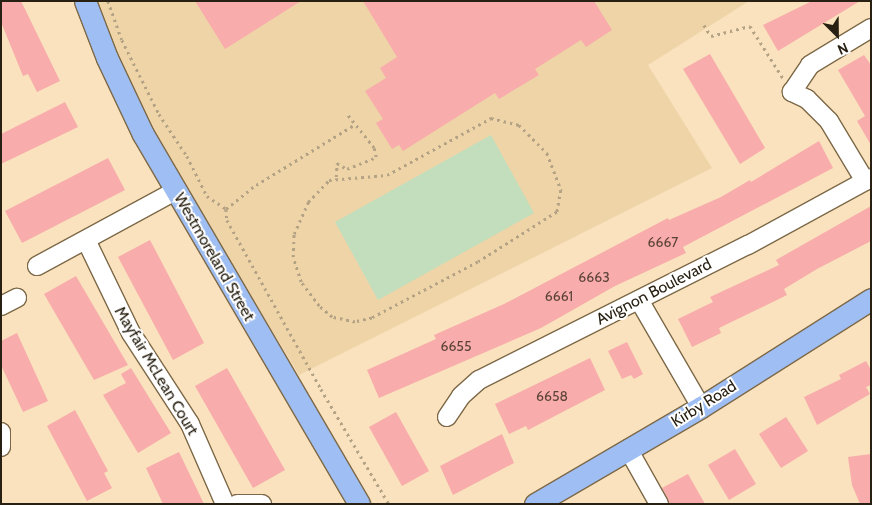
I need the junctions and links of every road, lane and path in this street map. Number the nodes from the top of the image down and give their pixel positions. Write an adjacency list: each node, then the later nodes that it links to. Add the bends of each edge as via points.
1 (85, 1): 10 (main road, Westmoreland Street, via 124,95)
2 (108, 1): 11 (path, via 122,40 159,114 187,156 207,196)
3 (704, 25): 5 (path, via 711,36 750,26)
4 (871, 28): 5 (street, via 810,65)
5 (792, 92): 9 (street, via 819,109)
6 (346, 113): 7 (path)
7 (354, 125): 8 (path, via 374,148 376,157 347,169 336,163); 11 (path, via 256,185)
8 (336, 177): 8 (path, via 328,180 308,202 294,234 293,257 301,282 318,306 332,317 355,322 372,318 412,299 478,262 546,221 557,212 561,201 556,174 546,153 530,132 501,118 491,118 387,174)
9 (868, 180): 16 (street, Avignon Boulevard)
10 (175, 191): 12 (street); 26 (main road, Westmoreland Street)
11 (226, 209): 27 (path, via 227,220)
12 (86, 240): 13 (street); 23 (street, Mayfair McLean Court, via 131,333 190,424)
13 (37, 266)
14 (17, 298): 17 (street)
15 (871, 299): 18 (main road, Kirby Road)
16 (639, 300): 18 (street); 19 (street, Avignon Boulevard, via 478,380 460,396)
17 (1, 306)
18 (701, 407): 22 (main road, Kirby Road)
19 (447, 417)
20 (1, 432): 21 (street)
21 (1, 447)
22 (628, 450): 28 (main road, Kirby Road); 29 (street)
23 (226, 504)
24 (238, 504): 25 (street)
25 (262, 504)
26 (359, 504)
27 (389, 504)
28 (535, 504)
29 (659, 504)

